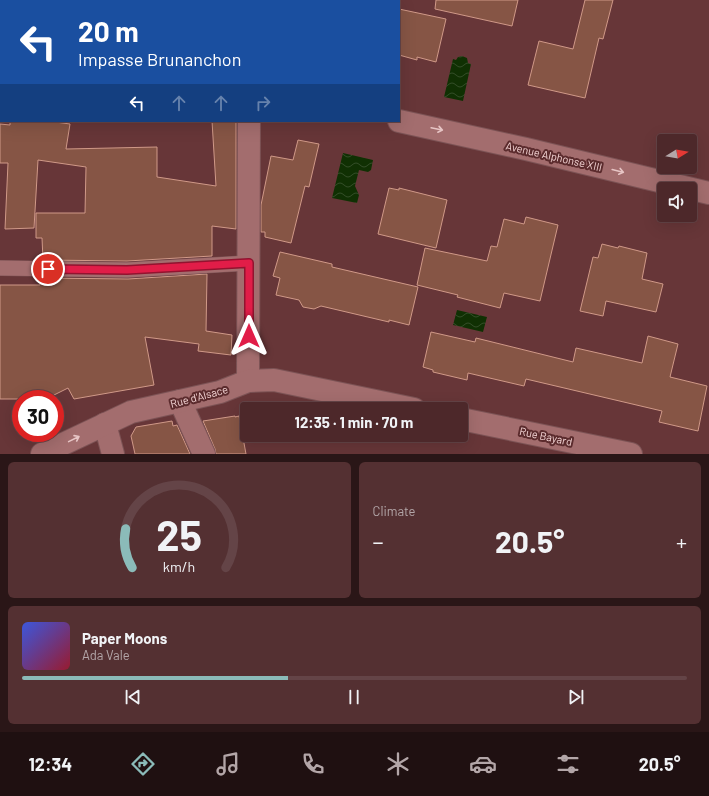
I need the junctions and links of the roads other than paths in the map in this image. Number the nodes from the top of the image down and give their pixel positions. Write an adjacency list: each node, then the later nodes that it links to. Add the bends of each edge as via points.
1 (400, 121): 3 (street, Avenue Alphonse XIII, one-way to 3, via 526,148)
2 (250, 122): 4 (street)
3 (709, 193)
4 (249, 263): 5 (lane, via 127,270); 6 (street)
5 (0, 268)
6 (248, 380): 7 (street, Rue d'Alsace, via 220,392); 8 (street, via 274,380)
7 (180, 401): 10 (street, Rue d'Alsace, via 131,412); 13 (street)
8 (380, 402)
9 (468, 420): 14 (street, Rue Bayard)
10 (105, 424): 11 (street, Rue d'Alsace, one-way to 10); 12 (street)
11 (42, 454)
12 (113, 454)
13 (204, 454)
14 (631, 454)

